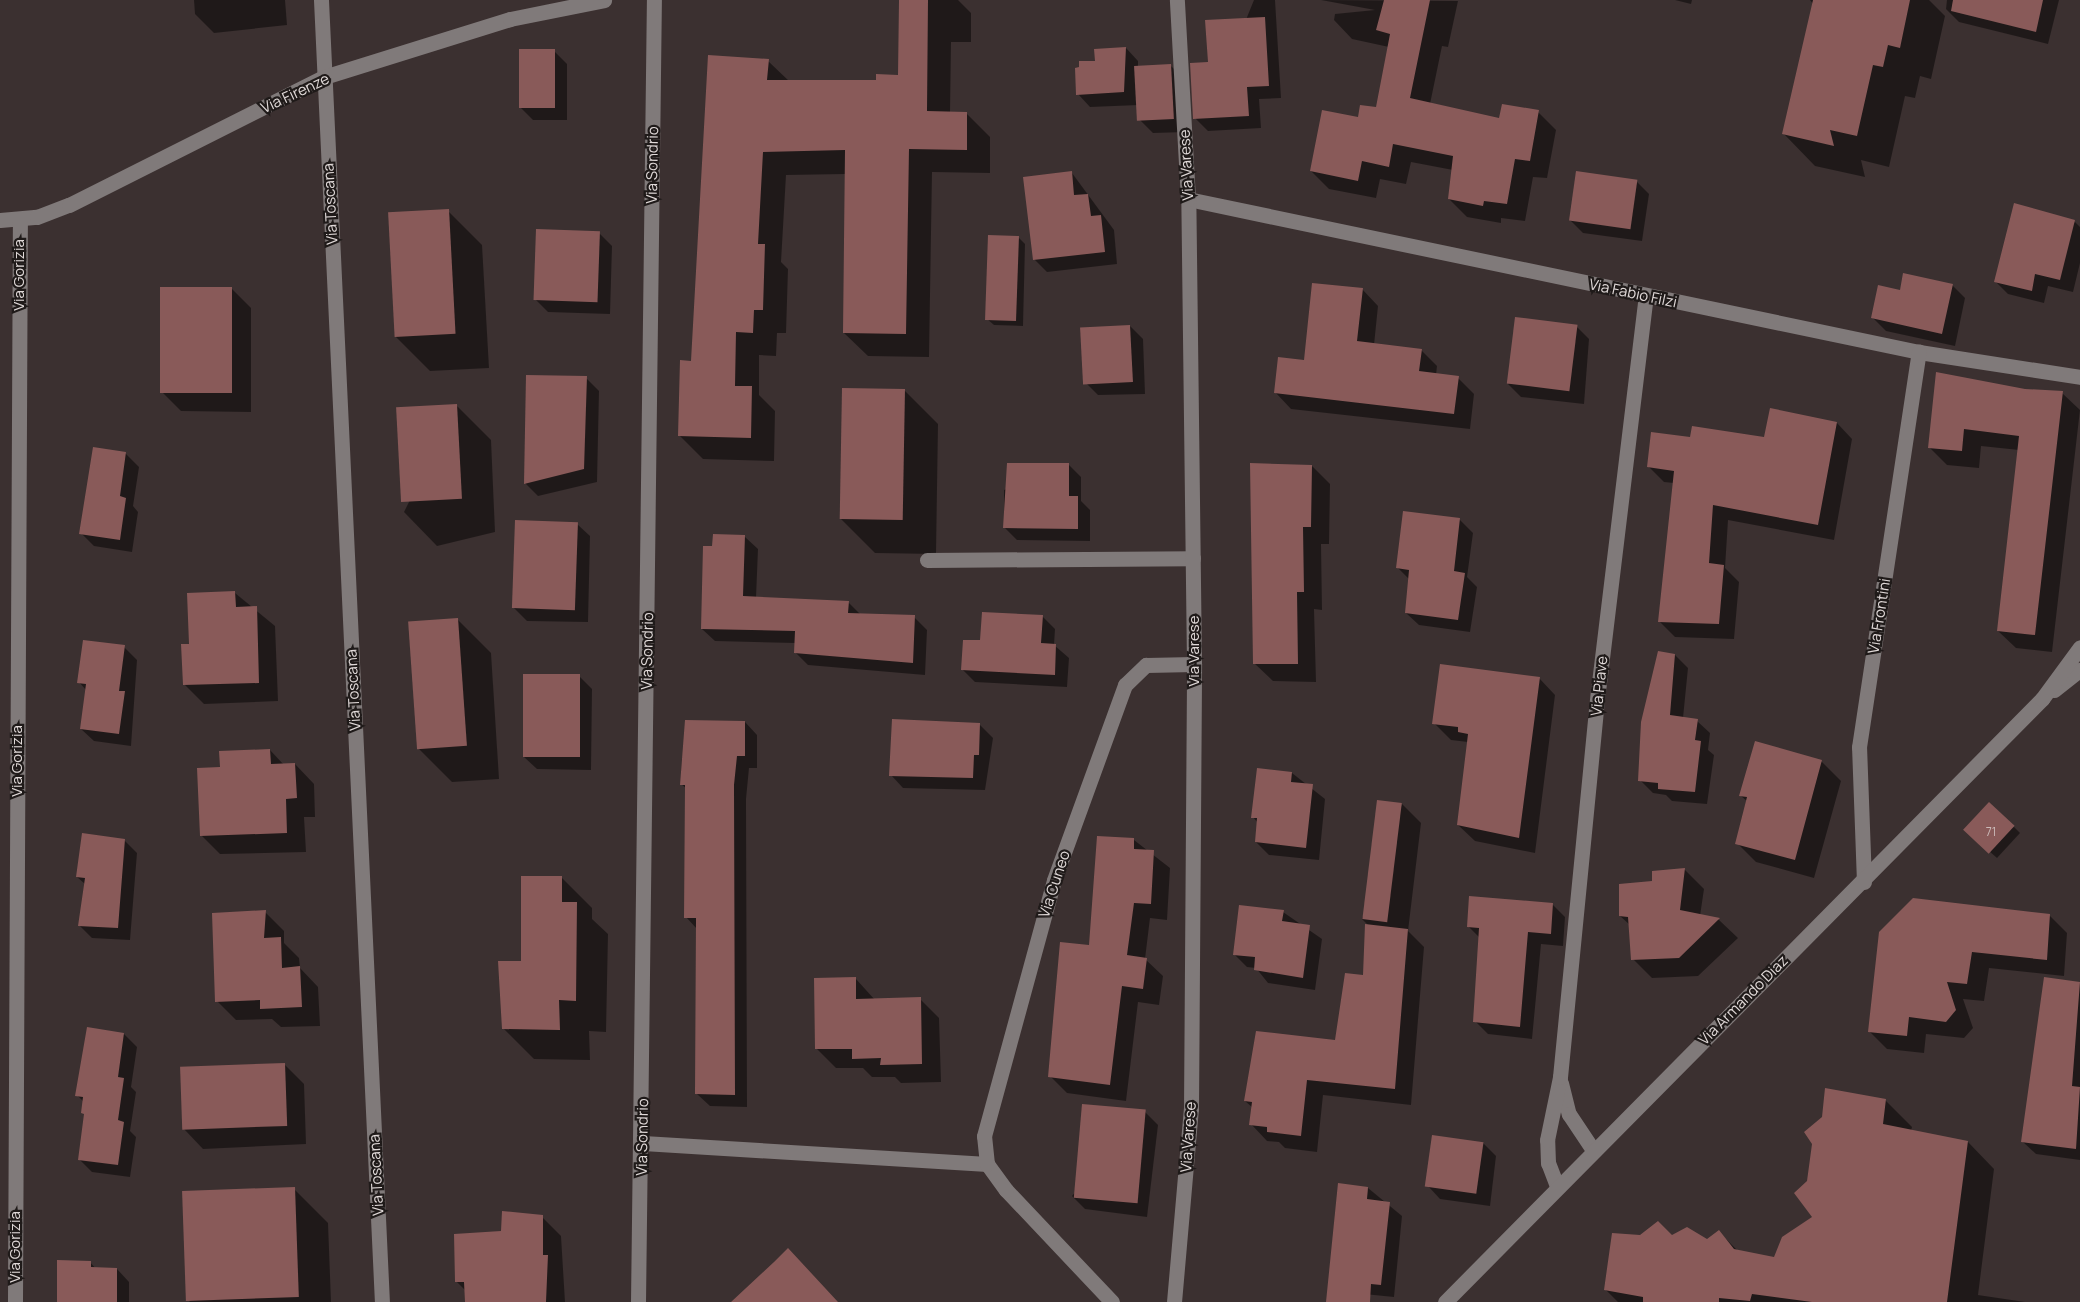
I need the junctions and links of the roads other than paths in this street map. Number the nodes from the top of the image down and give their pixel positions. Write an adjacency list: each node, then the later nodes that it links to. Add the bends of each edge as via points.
1 (321, 0): 5 (street, Via Toscana)
2 (604, 0): 5 (street, Via Firenze, via 510,19)
3 (654, 0): 20 (street, Via Sondrio)
4 (1177, 0): 6 (street, Via Varese)
5 (324, 77): 7 (street, Via Firenze, via 69,205); 25 (street, Via Toscana)
6 (1188, 199): 9 (street, Via Fabio Filzi); 12 (street, Via Varese)
7 (20, 219): 8 (street, Via Firenze); 24 (street, Via Gorizia)
8 (0, 220)
9 (1646, 296): 10 (street, Via Fabio Filzi); 19 (street, Via Piave, via 1598,691)
10 (1919, 351): 11 (street, Via Fabio Filzi); 18 (street, Via Frontini, via 1859,747)
11 (2080, 377)
12 (1193, 558): 13 (street); 15 (street, Via Varese)
13 (927, 560)
14 (2080, 647): 17 (street, Via Armando Diaz)
15 (1194, 664): 22 (street, Via Cuneo, via 1146,665 1125,685 1053,880 985,1130); 28 (street, Via Varese, via 1191,1109)
16 (2080, 670): 17 (street, Via Armando Diaz)
17 (2042, 699): 18 (street, Via Armando Diaz)
18 (1864, 882): 21 (street, Via Armando Diaz)
19 (1560, 1077): 21 (street, Via Piave, via 1569,1114); 23 (street, Via Piave, via 1547,1140 1548,1163)
20 (643, 1143): 22 (street); 26 (street, Via Sondrio)
21 (1593, 1150): 23 (street, Via Armando Diaz)
22 (987, 1164): 27 (street, via 1006,1190)
23 (1557, 1186): 29 (street, Via Armando Diaz)
24 (15, 1302)
25 (382, 1302)
26 (638, 1302)
27 (1112, 1302)
28 (1174, 1302)
29 (1445, 1302)

